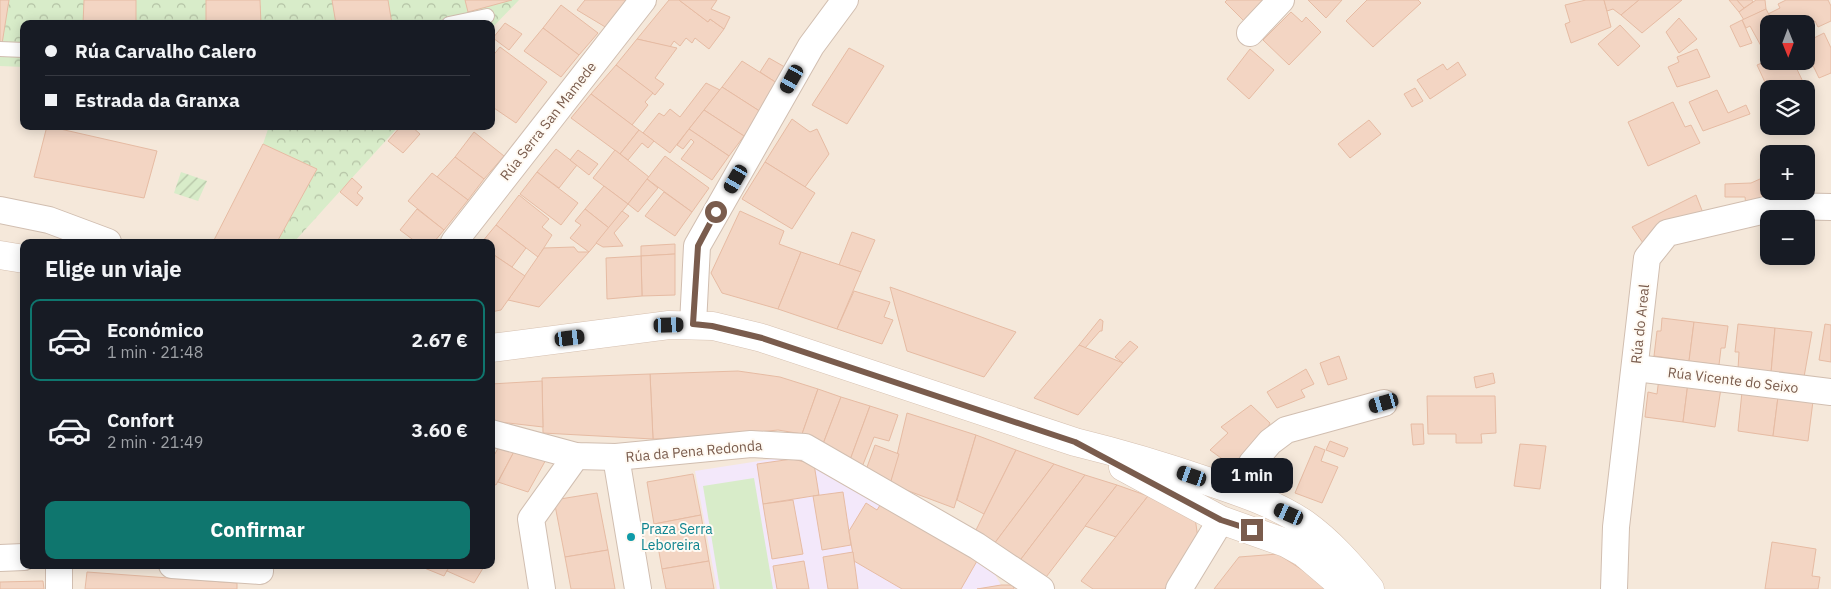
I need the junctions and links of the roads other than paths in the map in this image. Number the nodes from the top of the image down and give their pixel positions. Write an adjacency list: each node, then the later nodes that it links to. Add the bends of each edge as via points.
1 (643, 0): 12 (street, Rúa Serra San Mamede)
2 (845, 0): 15 (street, via 811,46 698,246)
3 (1281, 0): 6 (street)
4 (487, 16): 5 (lane)
5 (468, 20)
6 (1250, 33)
7 (0, 49): 8 (lane)
8 (20, 50)
9 (1831, 207): 17 (street, Rúa do Areal, via 1783,206 1667,233 1647,258)
10 (0, 210): 11 (street, via 48,220)
11 (100, 239)
12 (456, 239)
13 (0, 255): 14 (main road)
14 (20, 258)
15 (693, 324): 16 (main road); 21 (main road, via 762,338)
16 (495, 347)
17 (1636, 368): 18 (street, Rúa Vicente do Seixo); 38 (street, Rúa do Areal, via 1616,527)
18 (1831, 392)
19 (1384, 403): 24 (street, via 1286,430 1270,442 1252,463)
20 (495, 434): 22 (street, Rúa da Pena Redonda)
21 (1075, 442): 24 (main road, via 1117,452); 25 (main road)
22 (576, 456): 23 (street, Rúa da Pena Redonda); 32 (street, via 531,519)
23 (616, 457): 33 (street); 34 (street, Rúa da Pena Redonda, via 751,444 805,447 977,546)
24 (1236, 491): 25 (main road, via 1246,503 1244,513 1237,520); 37 (main road, via 1305,524 1335,549)
25 (1221, 519): 35 (street); 36 (main road, via 1270,536 1298,550)
26 (20, 557): 27 (street)
27 (0, 558)
28 (58, 569): 31 (street)
29 (231, 569): 30 (street)
30 (260, 571)
31 (59, 589)
32 (542, 589)
33 (638, 589)
34 (1040, 589)
35 (1179, 589)
36 (1346, 589)
37 (1370, 589)
38 (1614, 589)

